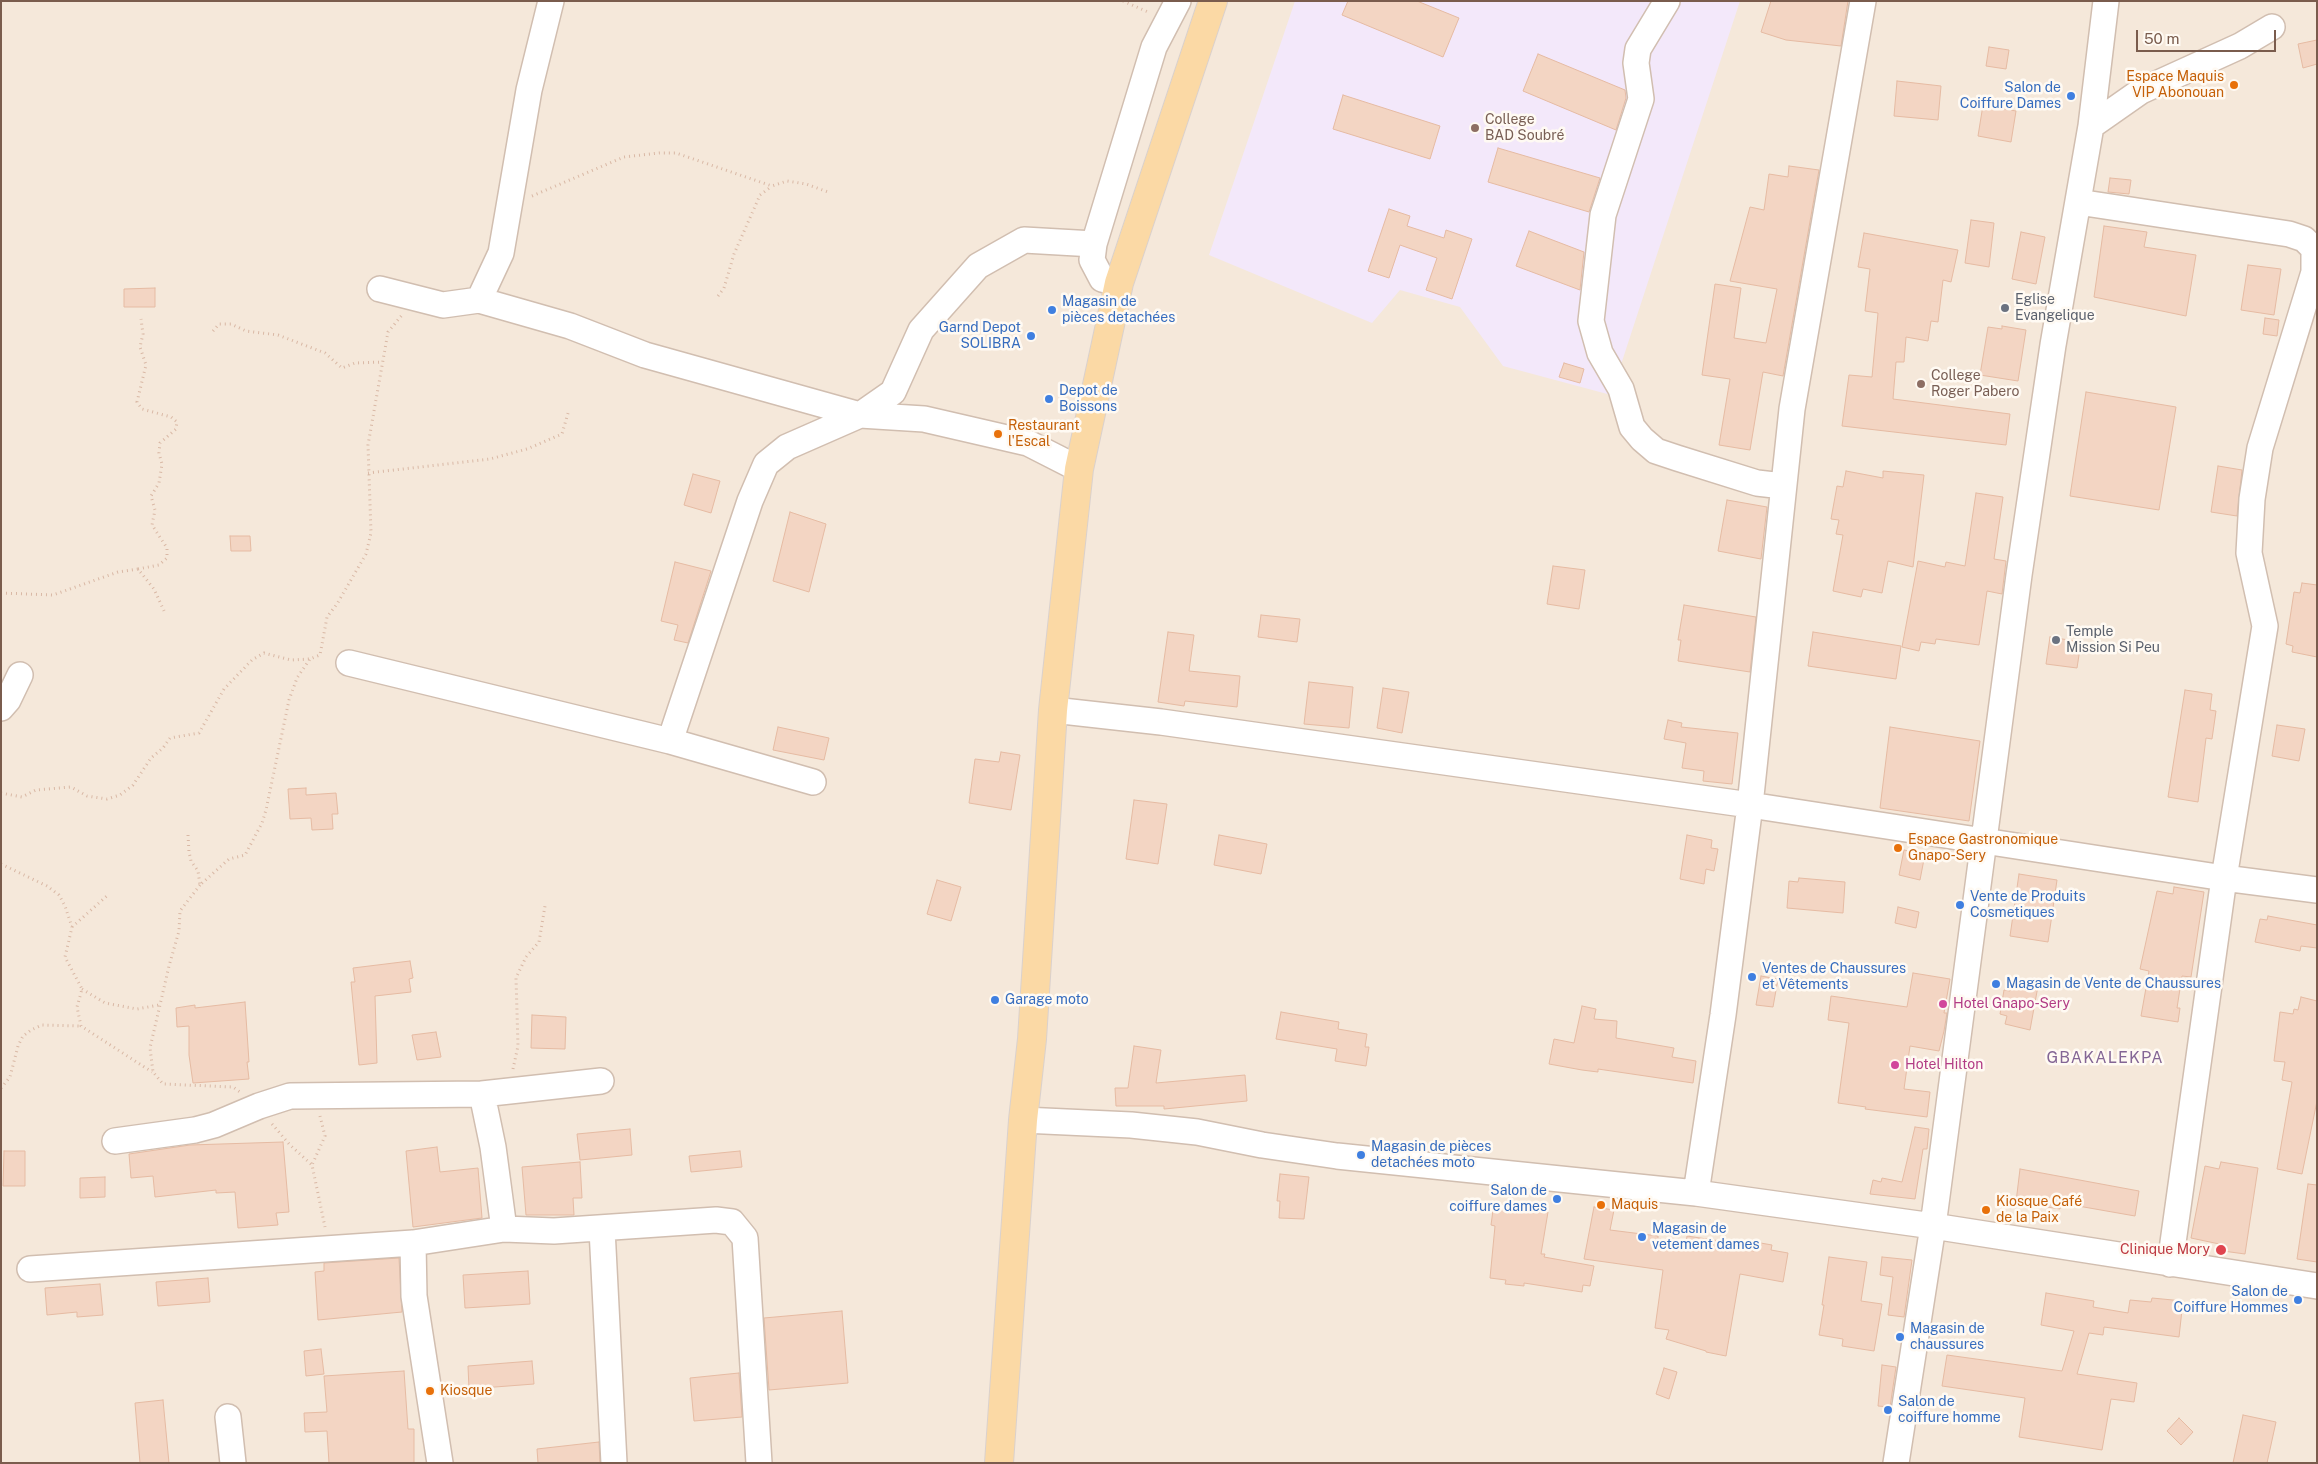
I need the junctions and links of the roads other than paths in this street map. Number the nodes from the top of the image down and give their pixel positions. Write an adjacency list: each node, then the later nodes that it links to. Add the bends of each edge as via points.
1 (551, 1): 13 (street, via 530,90 500,253)
2 (1213, 1): 11 (main road)
3 (1667, 1): 16 (street, via 1638,49 1636,63 1641,99 1603,215 1591,321 1600,353 1621,389 1632,427 1642,439 1656,451 1757,483)
4 (1863, 1): 16 (street, via 1792,409)
5 (2106, 1): 8 (street)
6 (1173, 10): 10 (street, via 1154,48)
7 (2272, 27): 8 (street, via 2240,46 2141,91)
8 (2091, 126): 9 (street)
9 (2078, 202): 24 (street, via 2019,575); 25 (street, via 2289,234 2304,239 2314,249 2314,272 2260,448 2253,490 2249,553 2265,626)
10 (1094, 244): 11 (street, via 1092,260 1102,279); 14 (street, via 1024,240 978,266 921,330 893,392)
11 (1119, 283): 15 (main road)
12 (380, 289): 13 (street, via 443,305)
13 (479, 300): 14 (street, via 570,326 646,356)
14 (860, 415): 15 (street, via 924,419 1028,443); 21 (street, via 787,447 766,464 750,501)
15 (1079, 469): 20 (main road)
16 (1783, 486): 23 (street)
17 (349, 663): 21 (street)
18 (20, 675): 19 (street)
19 (1, 708)
20 (1053, 710): 23 (street); 29 (main road, via 1032,1039)
21 (670, 741): 22 (street)
22 (813, 782)
23 (1750, 805): 24 (street); 31 (street)
24 (1985, 840): 25 (street); 32 (street)
25 (2224, 878): 26 (street); 36 (street)
26 (2317, 890)
27 (601, 1082): 28 (street)
28 (482, 1094): 30 (street, via 290,1096 195,1130); 33 (street)
29 (1023, 1120): 31 (street, via 1198,1132 1336,1156); 44 (main road)
30 (115, 1141)
31 (1696, 1193): 32 (street)
32 (1933, 1226): 36 (street); 45 (street)
33 (504, 1229): 34 (street); 35 (street)
34 (602, 1229): 42 (street); 43 (street, via 716,1220 732,1222 745,1238)
35 (413, 1243): 37 (street); 41 (street, via 416,1306)
36 (2170, 1264): 38 (street)
37 (30, 1269)
38 (2317, 1286)
39 (228, 1417): 40 (street)
40 (233, 1463)
41 (440, 1463)
42 (614, 1463)
43 (759, 1463)
44 (999, 1463)
45 (1896, 1463)

